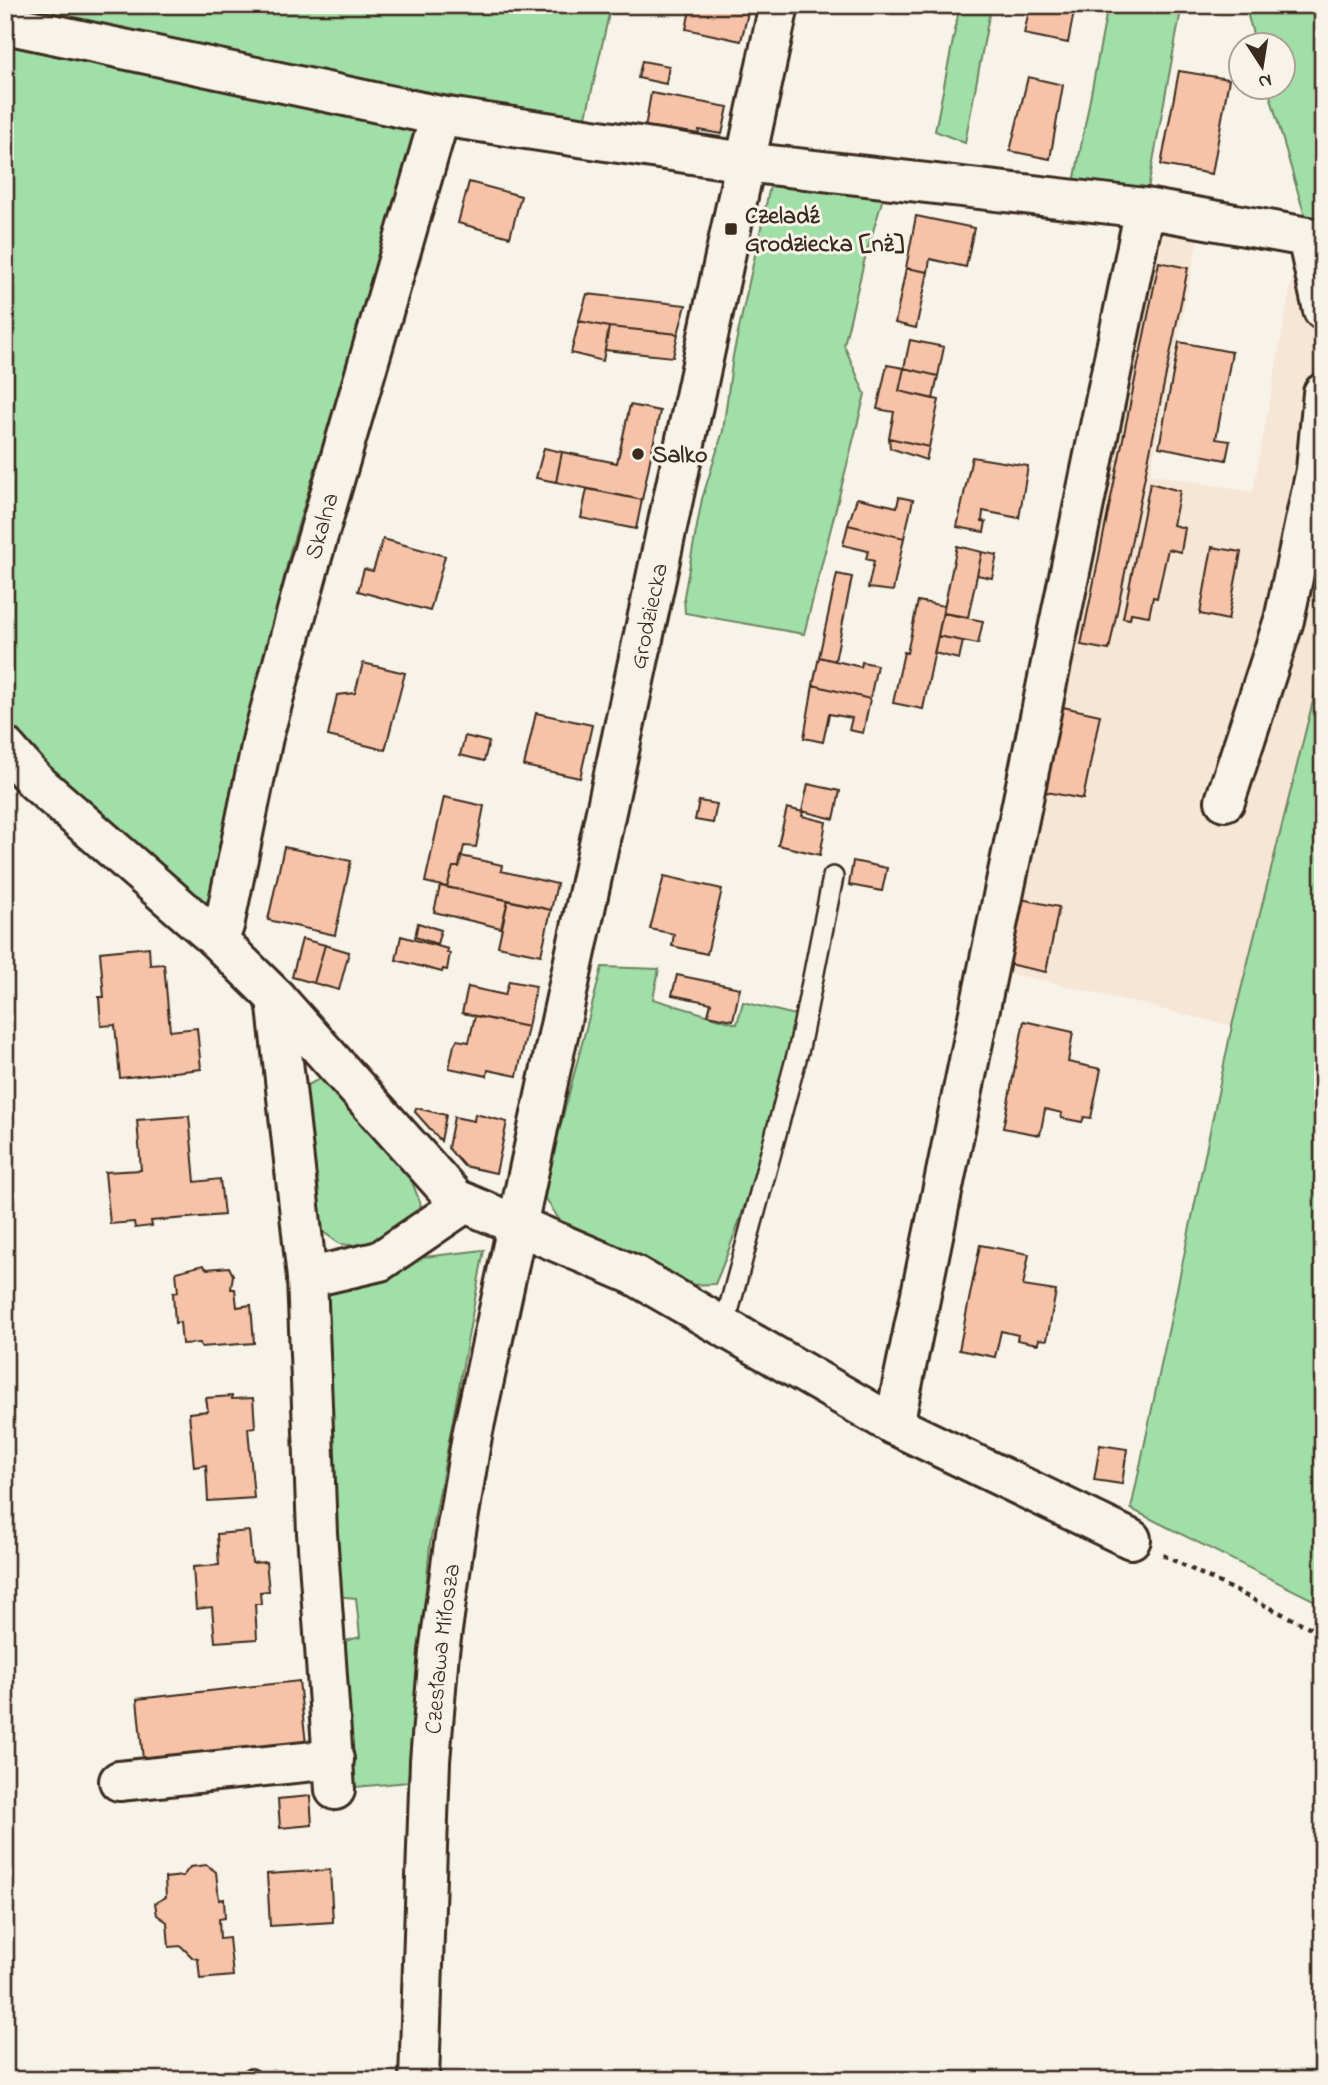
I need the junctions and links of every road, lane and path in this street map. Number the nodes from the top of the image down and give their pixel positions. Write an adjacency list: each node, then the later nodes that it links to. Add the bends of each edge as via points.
1 (779, 5): 4 (street, Grodziecka)
2 (5, 24): 3 (street)
3 (440, 116): 4 (street); 11 (street, Skalna, via 263,737 224,926)
4 (745, 162): 5 (street); 14 (street, Grodziecka)
5 (1145, 208): 6 (street, via 1307,237); 17 (street)
6 (1323, 310)
7 (1323, 393): 9 (street, via 1316,470 1284,620)
8 (5, 747): 11 (street, via 35,781)
9 (1225, 801)
10 (833, 877): 16 (lane, via 799,1048)
11 (214, 937): 12 (street)
12 (276, 998): 13 (street, via 456,1199); 15 (street)
13 (465, 1203): 14 (street); 15 (street, via 380,1261)
14 (516, 1225): 16 (street, via 634,1275); 21 (street, Czesława Miłosza, via 472,1436 439,1652 430,1761)
15 (307, 1278): 20 (street, via 317,1533 335,1774)
16 (724, 1327): 17 (street)
17 (894, 1424): 18 (street)
18 (1131, 1539): 19 (path)
19 (1323, 1633)
20 (119, 1781)
21 (419, 2080)

